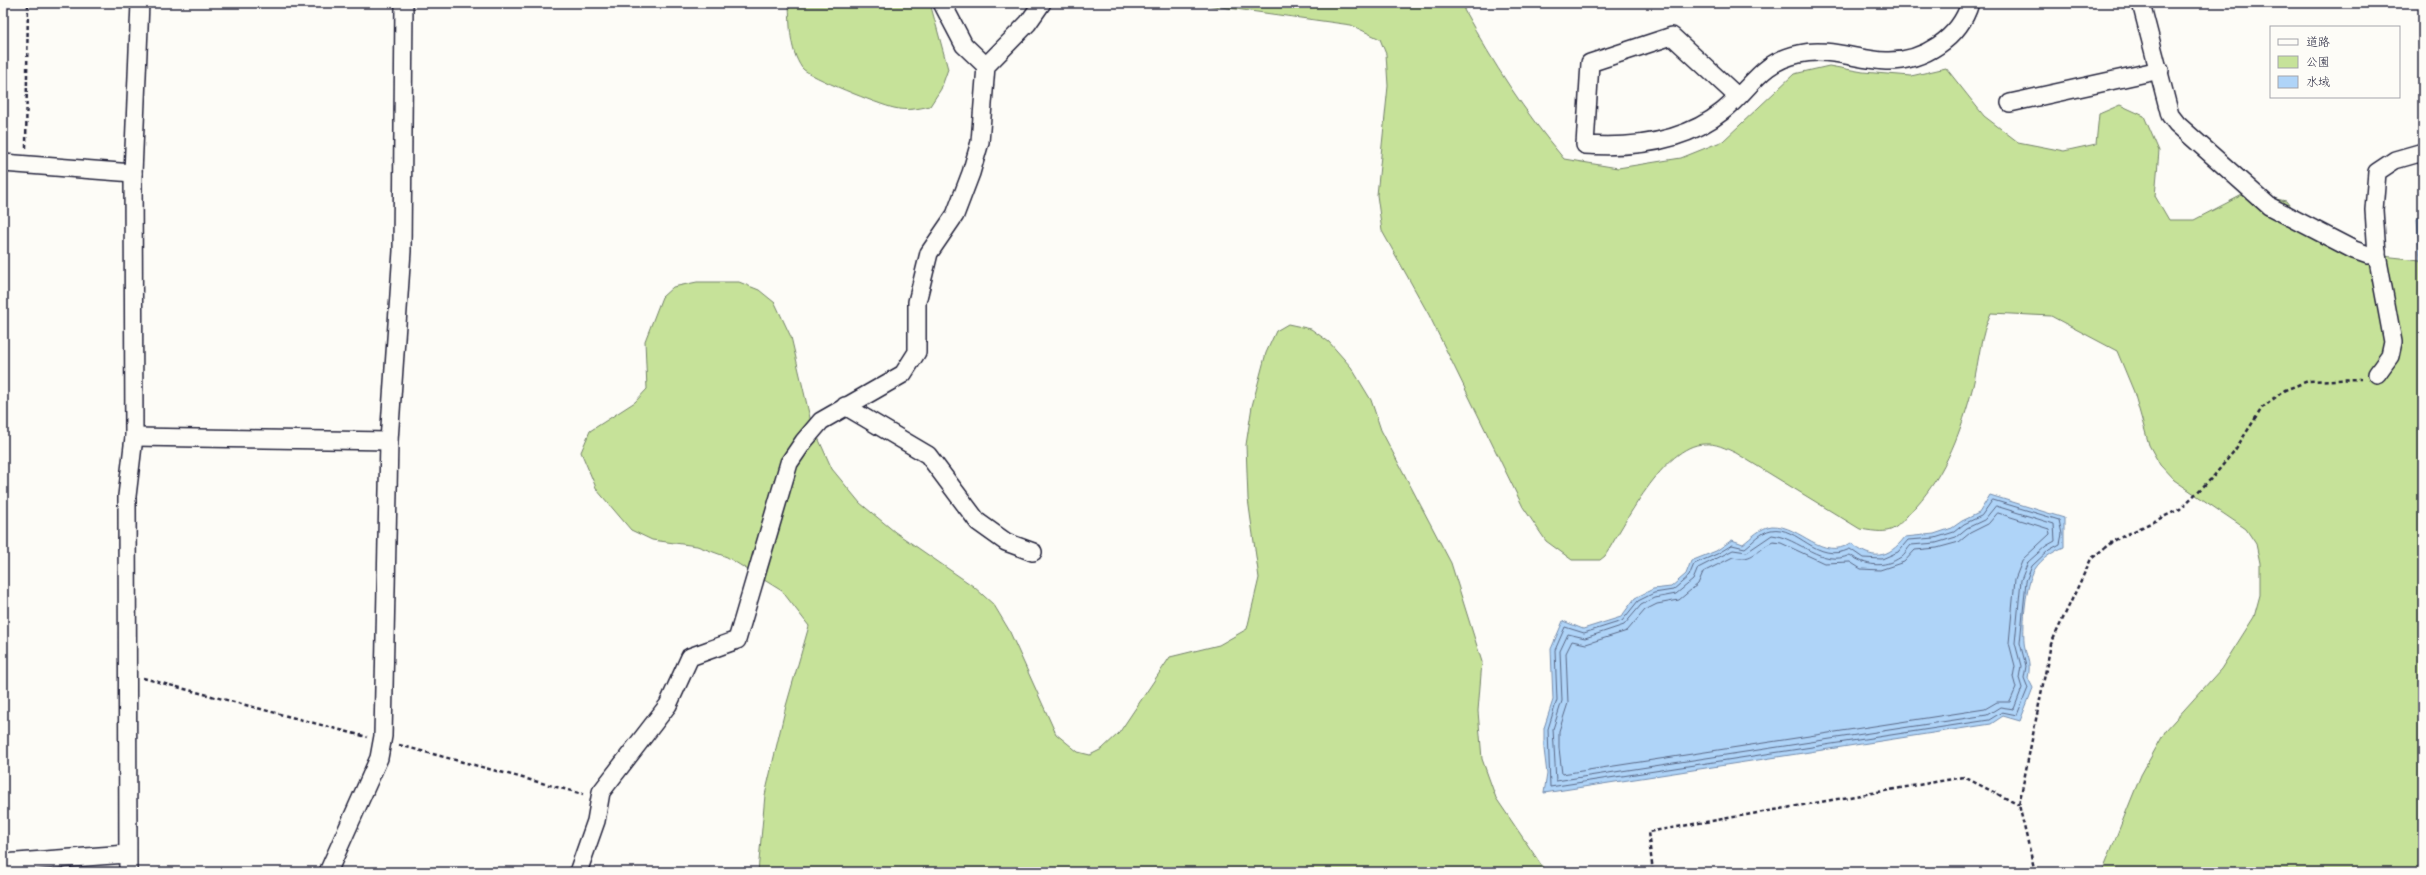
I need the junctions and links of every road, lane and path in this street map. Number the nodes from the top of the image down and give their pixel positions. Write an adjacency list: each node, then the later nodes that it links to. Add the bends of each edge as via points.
1 (28, 3): 14 (path)
2 (140, 3): 15 (street)
3 (404, 3): 20 (street, via 402,251)
4 (942, 3): 8 (street, via 964,45)
5 (1042, 3): 8 (street, via 1028,23)
6 (1970, 3): 10 (street, via 1964,19 1951,38 1934,49 1909,58 1888,61 1817,52 1799,53 1780,59 1760,72)
7 (2141, 3): 9 (street)
8 (986, 66): 18 (street, via 980,142 955,215 929,253 917,302 917,352 903,374)
9 (2160, 70): 11 (street); 16 (street, via 2170,116 2233,176 2269,206 2354,250 2368,255)
10 (1738, 97): 10 (street, via 1724,111 1688,133 1648,143 1585,145 1590,63 1672,36)
11 (2010, 103)
12 (2423, 152): 16 (street, via 2395,160 2377,172 2374,210)
13 (3, 163): 14 (street)
14 (26, 165): 15 (street)
15 (133, 173): 19 (street)
16 (2376, 252): 17 (street, via 2394,342 2390,356)
17 (2377, 374): 25 (path, via 2365,379 2308,381 2285,390 2262,408 2234,450 2212,477 2180,509 2113,541 2091,559 2051,644)
18 (845, 406): 21 (street, via 928,455 978,522 1006,542); 24 (street, via 821,421 789,463 737,640 690,657 668,704 637,742 601,792)
19 (134, 437): 20 (street); 22 (street, via 128,496)
20 (389, 440): 23 (street)
21 (1033, 552)
22 (127, 674): 23 (path); 26 (street)
23 (382, 741): 24 (path); 29 (street, via 379,758)
24 (600, 798): 30 (street, via 596,822)
25 (2019, 805): 31 (path, via 1964,777 1648,832); 32 (path)
26 (127, 854): 27 (street); 28 (street)
27 (3, 863)
28 (128, 872)
29 (328, 872)
30 (578, 872)
31 (1653, 872)
32 (2035, 872)

